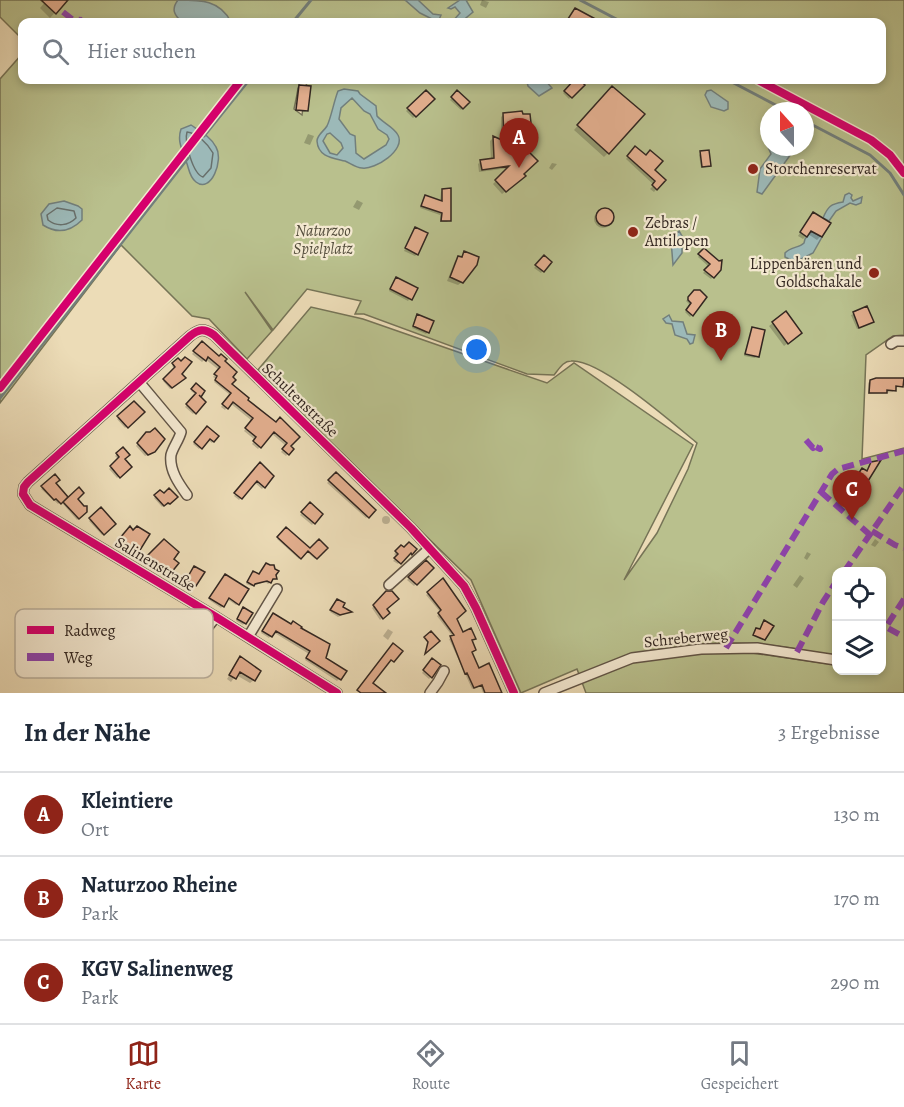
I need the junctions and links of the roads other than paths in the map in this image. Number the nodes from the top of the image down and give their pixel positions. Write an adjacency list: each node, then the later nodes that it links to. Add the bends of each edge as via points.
1 (904, 341): 2 (street)
2 (891, 344)
3 (140, 383): 4 (street, Schultenstraße, via 28,482); 5 (street, via 181,432 171,461); 6 (street, Schultenstraße, via 190,336 206,330)
4 (23, 494): 9 (street, Salinenstraße, via 30,505)
5 (187, 495)
6 (430, 548): 7 (street); 18 (street, Schultenstraße, via 464,586)
7 (389, 585)
8 (277, 590): 13 (street)
9 (203, 609)
10 (213, 615): 11 (street, Salinenstraße)
11 (216, 617): 12 (street); 13 (street, Salinenstraße)
12 (213, 621)
13 (248, 637): 16 (street, Salinenstraße)
14 (832, 659): 19 (street, Schreberweg, via 757,648 701,649 632,658)
15 (444, 670): 17 (street)
16 (337, 693)
17 (430, 693)
18 (514, 693)
19 (544, 693)

